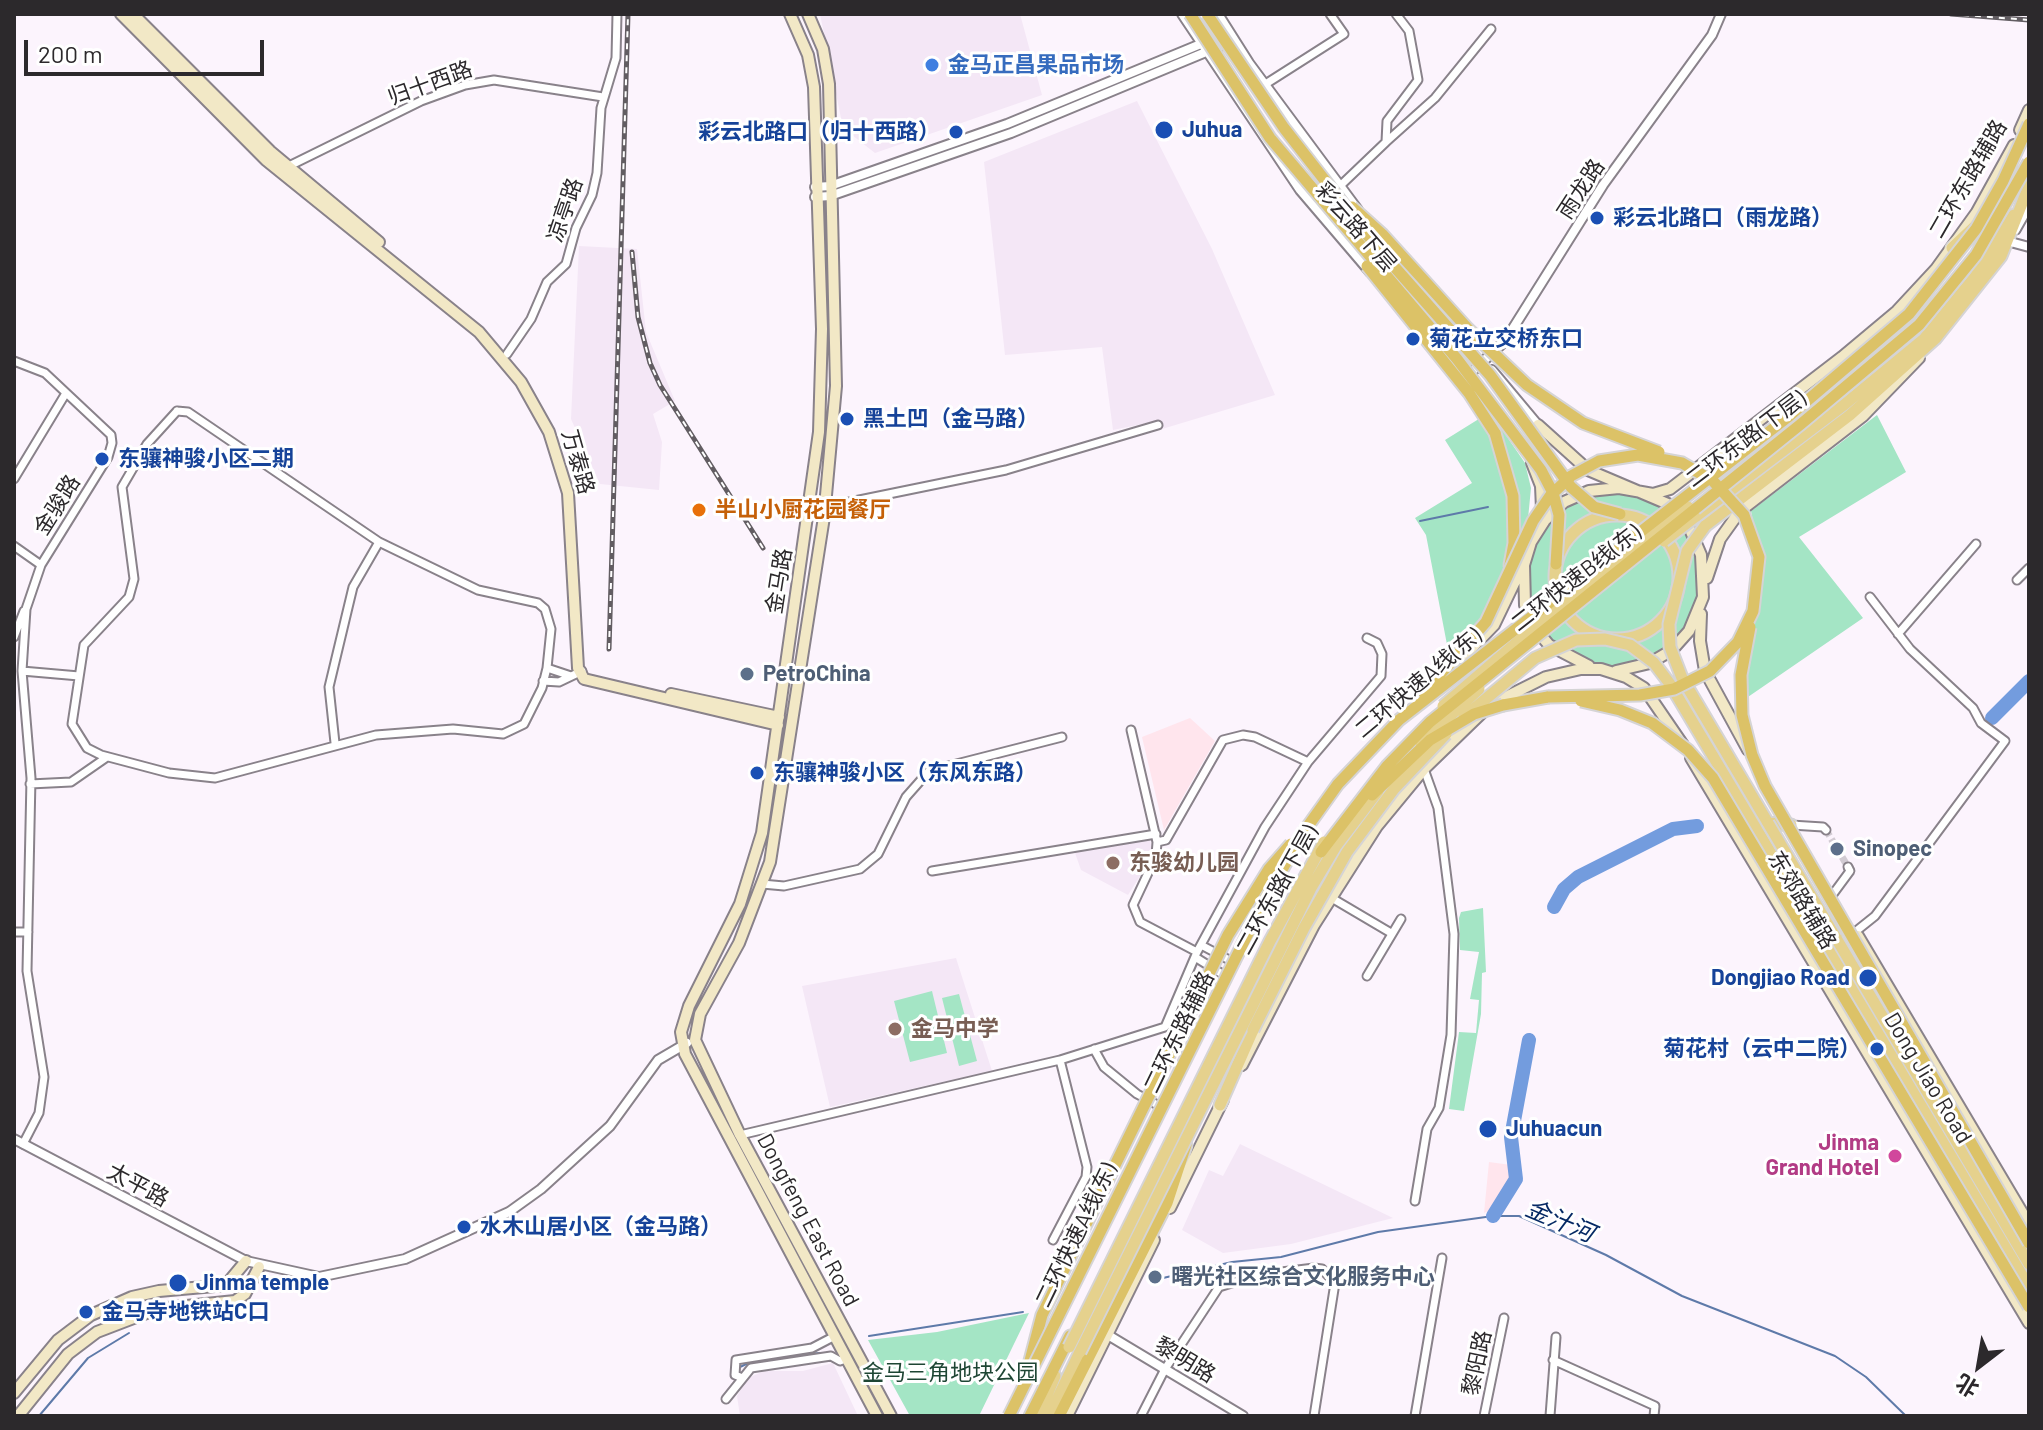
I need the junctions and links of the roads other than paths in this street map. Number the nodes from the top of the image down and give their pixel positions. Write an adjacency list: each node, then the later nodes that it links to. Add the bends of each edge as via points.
1 (121, 14): 22 (main road)
2 (133, 14): 22 (main road)
3 (617, 14): 17 (street, 凉亭路, via 616,58)
4 (790, 14): 27 (main road, 金马路, via 808,55 814,87)
5 (808, 14): 26 (main road, 金马路, via 823,49 829,84)
6 (1182, 14): 15 (street, 彩云路下层)
7 (1190, 14): 24 (highway, bridge, via 1230,81)
8 (1207, 14): 21 (highway, bridge)
9 (1218, 14): 14 (street, 彩云路下层)
10 (1330, 14): 16 (street, via 1344,34)
11 (1396, 14): 20 (street, via 1409,31 1418,80 1387,121)
12 (1721, 14): 36 (street, 雨龙路, via 1712,35 1603,185 1505,341)
13 (1491, 29): 20 (street, via 1435,98)
14 (1232, 36): 15 (street); 16 (street, 彩云路下层)
15 (1203, 48): 26 (street, via 1011,133); 37 (street, 彩云路下层, via 1309,202)
16 (1264, 85): 25 (street, 彩云路下层)
17 (603, 97): 22 (street, 归十西路, via 506,81 465,85 421,101); 34 (street, 凉亭路, via 592,195 566,264 547,282)
18 (2029, 110): 31 (main road, 二环东路辅路, via 1989,192)
19 (2029, 124): 72 (highway, 二环快速A线(东), bridge, via 1976,229 1901,322 1788,417)
20 (1386, 142): 25 (street)
21 (1313, 166): 42 (highway, bridge, via 1527,385 1583,423); 46 (highway, bridge, via 1490,375 1576,493 1594,507)
22 (284, 169): 34 (main road, 万泰路, via 483,328); 68 (main road, 万泰路, via 479,332 538,408 558,455 572,518)
23 (2027, 173): 29 (main road); 31 (main road); 32 (main road, 二环东路(下层)); 89 (highway, 二环快速B线(东), bridge, via 1976,255 1919,325 1452,702 1387,766)
24 (1300, 175): 51 (highway, bridge, via 1451,351 1541,470 1559,515); 54 (highway, bridge, via 1495,433 1513,496 1514,543)
25 (1340, 186): 36 (street, 彩云路下层, via 1425,296)
26 (830, 191): 27 (street); 45 (main road, 金马路, via 836,386)
27 (815, 192): 73 (main road, 金马路, via 822,329 819,432)
28 (2029, 207): 29 (street)
29 (2006, 240): 30 (street); 32 (main road, 二环东路(下层)); 33 (main road, via 1983,282)
30 (2029, 247)
31 (1952, 248): 44 (main road, 二环东路辅路, via 1908,301 1874,331 1681,482 1661,493)
32 (1962, 284): 76 (main road, 二环东路(下层), bridge, via 1932,330 1897,363 1568,616); 144 (main road, 二环东路(下层), bridge, via 1870,370 1466,685 1398,750 1352,805 1312,861 1270,941)
33 (1941, 333): 56 (main road, bridge, via 1850,415 1699,531 1687,551); 57 (main road, via 1873,407 1748,503 1720,539)
34 (507, 354): 68 (main road, 万泰路, via 555,429 574,492)
35 (14, 361): 38 (street, 金骏路, via 45,373)
36 (1484, 361): 37 (street, 雨龙路); 40 (street, 彩云路下层)
37 (1464, 379): 41 (street, 彩云路下层)
38 (66, 393): 43 (street); 52 (street, 金骏路, via 111,435 111,451)
39 (1158, 425): 45 (street, via 1006,470)
40 (1538, 425): 44 (main road, via 1588,470)
41 (1522, 448): 50 (main road, via 1543,497)
42 (1699, 471): 54 (highway, bridge, via 1638,455 1608,458 1584,468 1541,508); 60 (highway, bridge, via 1730,496 1751,531 1759,567)
43 (14, 479)
44 (1637, 491): 50 (main road, via 1603,489 1564,502 1545,520); 57 (main road, via 1668,504 1689,527 1701,555)
45 (825, 507): 93 (main road, 金马路, via 779,811)
46 (1620, 514): 51 (main road, bridge, via 1580,526); 56 (main road, bridge, via 1646,523 1668,545 1678,575)
47 (379, 542): 65 (street, via 478,590 538,603 551,629); 69 (street, via 188,412 177,411 147,444 122,487 134,579 129,597 84,645); 77 (street, via 353,587 329,687)
48 (1976, 544): 61 (street)
49 (14, 546): 52 (street)
50 (1527, 553): 66 (main road, via 1523,591 1538,632 1562,655); 103 (main road, 二环东路辅路, via 1501,614 1328,801 1274,886)
51 (1556, 564): 64 (main road, bridge, via 1556,591 1565,609 1585,629)
52 (41, 565): 59 (street, 金骏路)
53 (2029, 568): 55 (street)
54 (1507, 579): 72 (highway, bridge, via 1478,633)
55 (2017, 580)
56 (1675, 597): 64 (main road, bridge, via 1665,617 1647,633 1630,640); 84 (main road, Dong Jiao Road, bridge, via 1668,639 1682,678)
57 (1703, 597): 66 (main road, via 1689,631 1661,657 1627,671); 86 (main road, 东郊路辅路, via 1701,651 1714,690)
58 (1870, 597): 61 (street)
59 (26, 609): 62 (street); 67 (street, 金骏路)
60 (1753, 611): 71 (highway, bridge, via 1732,650 1689,684 1640,695); 119 (highway, bridge, via 1740,693 1745,733 1765,786)
61 (1898, 634): 99 (street, via 1973,708 1981,723 2005,741 1875,916)
62 (14, 637)
63 (1367, 638): 79 (street, via 1382,654 1381,676)
64 (1612, 639): 81 (main road, bridge, via 1576,640 1544,653 1465,717); 124 (main road, Dong Jiao Road, bridge, via 1642,653 1670,684)
65 (547, 668): 68 (street); 70 (street)
66 (1601, 669): 80 (main road, via 1537,680 1490,705); 127 (main road, 东郊路辅路, via 1638,684 1659,707)
67 (22, 671): 69 (street); 82 (street, 金骏路)
68 (578, 673): 70 (street, via 559,682); 73 (main road)
69 (79, 676): 78 (street, via 72,724 87,748)
70 (543, 681): 77 (street, via 528,718 511,733 426,729)
71 (1548, 697): 89 (highway, bridge, via 1489,709 1445,730 1408,757); 125 (highway, bridge, via 1608,706 1652,723 1688,750 1713,778)
72 (1399, 720): 88 (highway, 二环快速A线(东), bridge, via 1352,767)
73 (779, 721): 108 (main road, 金马路, via 755,862 689,1006)
74 (1131, 730): 90 (street)
75 (1062, 737): 93 (street, via 929,771 906,797 878,854 860,869 784,886)
76 (1427, 737): 81 (main road, bridge); 85 (main road, 二环东路(下层), bridge)
77 (335, 743): 78 (street, via 215,778)
78 (107, 757): 82 (street, via 71,782)
79 (1308, 762): 90 (street, via 1255,737 1223,740 1166,840); 102 (street, via 1265,827)
80 (1424, 769): 95 (main road, via 1377,826); 116 (street, via 1438,808 1454,934 1449,1049 1439,1108 1427,1129)
81 (1403, 778): 83 (main road, bridge)
82 (30, 784): 98 (street, 金骏路)
83 (1394, 789): 85 (main road, bridge); 111 (main road, bridge, via 1330,880)
84 (1768, 823): 86 (main road); 101 (main road, Dong Jiao Road, bridge)
85 (1352, 824): 145 (main road, 二环东路(下层), bridge, via 1287,934)
86 (1791, 825): 87 (street); 94 (main road, 东郊路辅路)
87 (1826, 830)
88 (1303, 833): 137 (highway, bridge, via 1273,863 1228,935 1049,1298); 142 (highway, 二环快速A线(东), bridge, via 1264,901)
89 (1333, 836): 106 (highway, 二环快速B线(东), bridge, via 1295,892)
90 (1156, 838): 92 (street); 102 (street, via 1156,856 1133,899 1137,919)
91 (1848, 867): 94 (street)
92 (932, 871)
93 (762, 884): 107 (main road, 金马路, via 739,943 700,1014)
94 (1833, 894): 99 (main road, 东郊路辅路); 101 (main road)
95 (1330, 897): 100 (street); 111 (main road)
96 (1401, 919): 100 (street)
97 (14, 932): 98 (street)
98 (28, 932): 115 (street, 金骏路, via 27,971 44,1077 39,1113)
99 (1855, 932): 117 (main road, 东郊路辅路)
100 (1391, 933): 104 (street)
101 (1836, 938): 122 (main road, Dong Jiao Road)
102 (1198, 951): 103 (street); 105 (street); 109 (street, via 1165,1027)
103 (1235, 963): 105 (main road, 二环东路辅路)
104 (1367, 976)
105 (1228, 978): 112 (main road, 二环东路辅路)
106 (1239, 1000): 143 (highway, 二环快速B线(东), bridge); 146 (highway, bridge, via 1198,1103 1167,1203)
107 (695, 1040): 108 (street, 太平路); 113 (main road, Dongfeng East Road)
108 (682, 1045): 123 (street, 太平路, via 658,1060 610,1126 541,1189 489,1223 372,1268 319,1277); 129 (main road, Dongfeng East Road)
109 (1094, 1049): 110 (street); 112 (street, via 1104,1067)
110 (1060, 1060): 113 (street); 118 (street, via 1087,1167)
111 (1220, 1105): 128 (main road)
112 (1164, 1108): 137 (main road, 二环东路辅路)
113 (740, 1135): 141 (main road, Dongfeng East Road)
114 (14, 1139): 115 (street, 太平路)
115 (23, 1144): 121 (street, 太平路)
116 (1415, 1201)
117 (2029, 1224)
118 (1053, 1240)
119 (2029, 1243)
120 (1442, 1258): 150 (street)
121 (246, 1261): 123 (street, 太平路); 135 (main road, via 226,1285 159,1291 91,1315 58,1340)
122 (2029, 1264)
123 (259, 1267): 139 (main road, via 245,1294 235,1301 157,1309 97,1332 68,1354)
124 (2029, 1287)
125 (2029, 1307)
126 (1504, 1318): 151 (street, 黎阳路)
127 (2029, 1323)
128 (1108, 1335): 133 (street, 黎明路); 147 (main road)
129 (835, 1336): 131 (main road, Dongfeng East Road); 134 (street, via 812,1348 736,1360 735,1375)
130 (1556, 1337): 132 (street)
131 (846, 1359): 134 (street, via 765,1364); 140 (main road, Dongfeng East Road)
132 (1553, 1360): 152 (street); 153 (street, via 1655,1406)
133 (1165, 1369): 138 (street, 黎明路); 148 (street); 149 (street, via 1219,1287 1257,1275 1322,1269 1335,1283)
134 (740, 1377): 136 (street)
135 (14, 1393)
136 (726, 1399)
137 (1016, 1402): 142 (main road, 二环东路辅路)
138 (1240, 1415)
139 (18, 1416)
140 (877, 1416)
141 (891, 1416)
142 (1009, 1416)
143 (1030, 1416)
144 (1038, 1416)
145 (1049, 1416)
146 (1059, 1416)
147 (1067, 1416)
148 (1141, 1416)
149 (1314, 1416)
150 (1415, 1416)
151 (1484, 1416)
152 (1550, 1416)
153 (1654, 1416)

